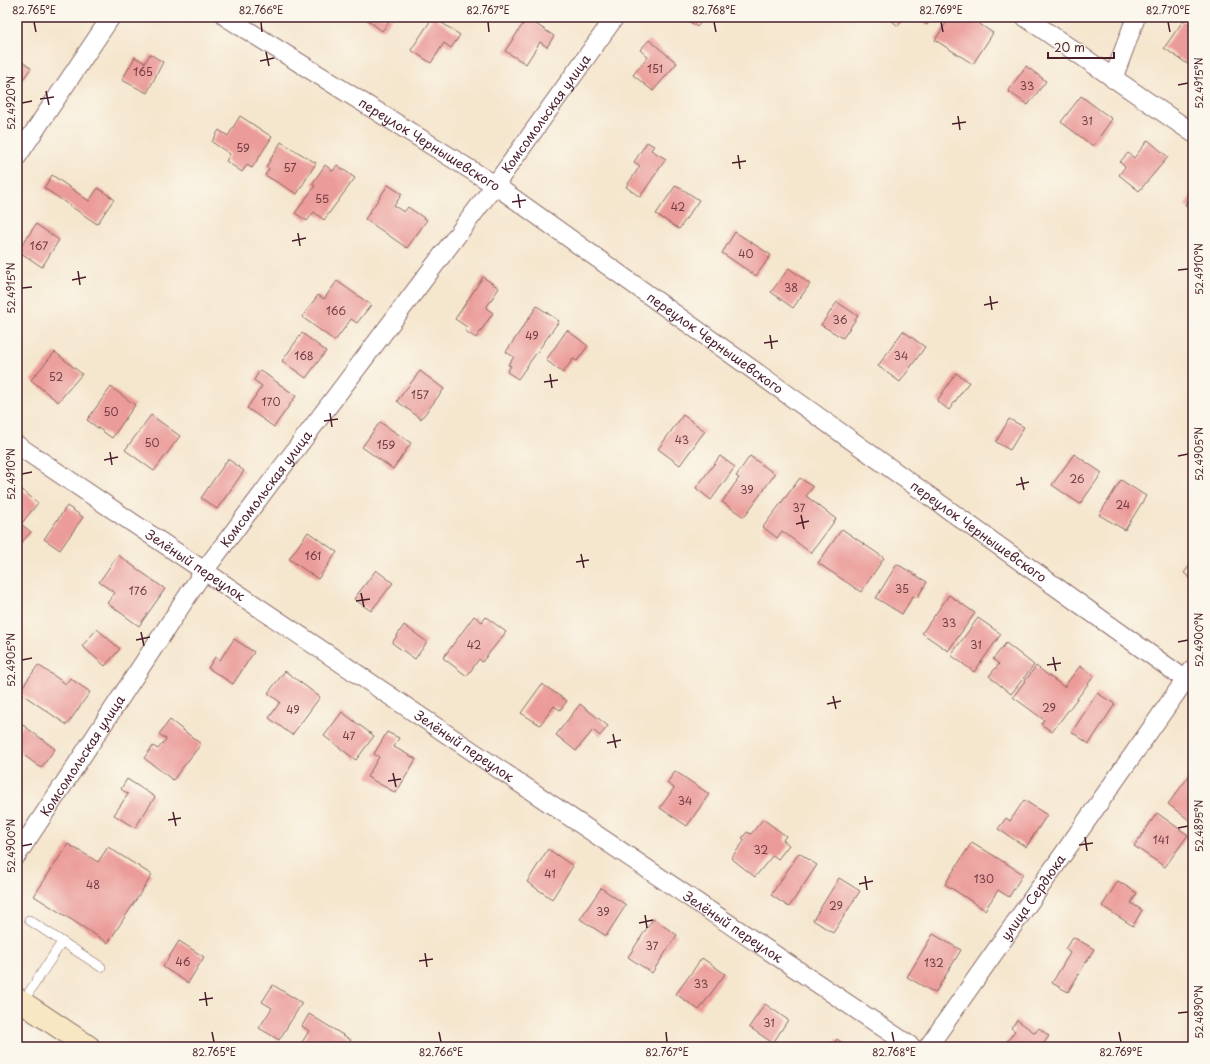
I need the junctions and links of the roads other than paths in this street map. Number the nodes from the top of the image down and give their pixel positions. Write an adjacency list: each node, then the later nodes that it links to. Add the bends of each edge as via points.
1 (111, 17): 8 (street)
2 (226, 17): 9 (street, переулок Чернышевского)
3 (615, 17): 9 (street, Комсомольская улица)
4 (1025, 17): 6 (street)
5 (1136, 17): 6 (street)
6 (1113, 79): 7 (street)
7 (1193, 133)
8 (17, 156)
9 (495, 185): 11 (street, Комсомольская улица); 12 (street, переулок Чернышевского)
10 (17, 445): 11 (street, Зелёный переулок)
11 (204, 571): 13 (street, Комсомольская улица); 19 (street, Зелёный переулок)
12 (1190, 678): 20 (street, улица Сердюка)
13 (17, 855)
14 (29, 920): 15 (lane)
15 (62, 942): 16 (lane); 17 (lane)
16 (101, 967)
17 (20, 1001): 18 (main road)
18 (89, 1047)
19 (912, 1047)
20 (928, 1047)

